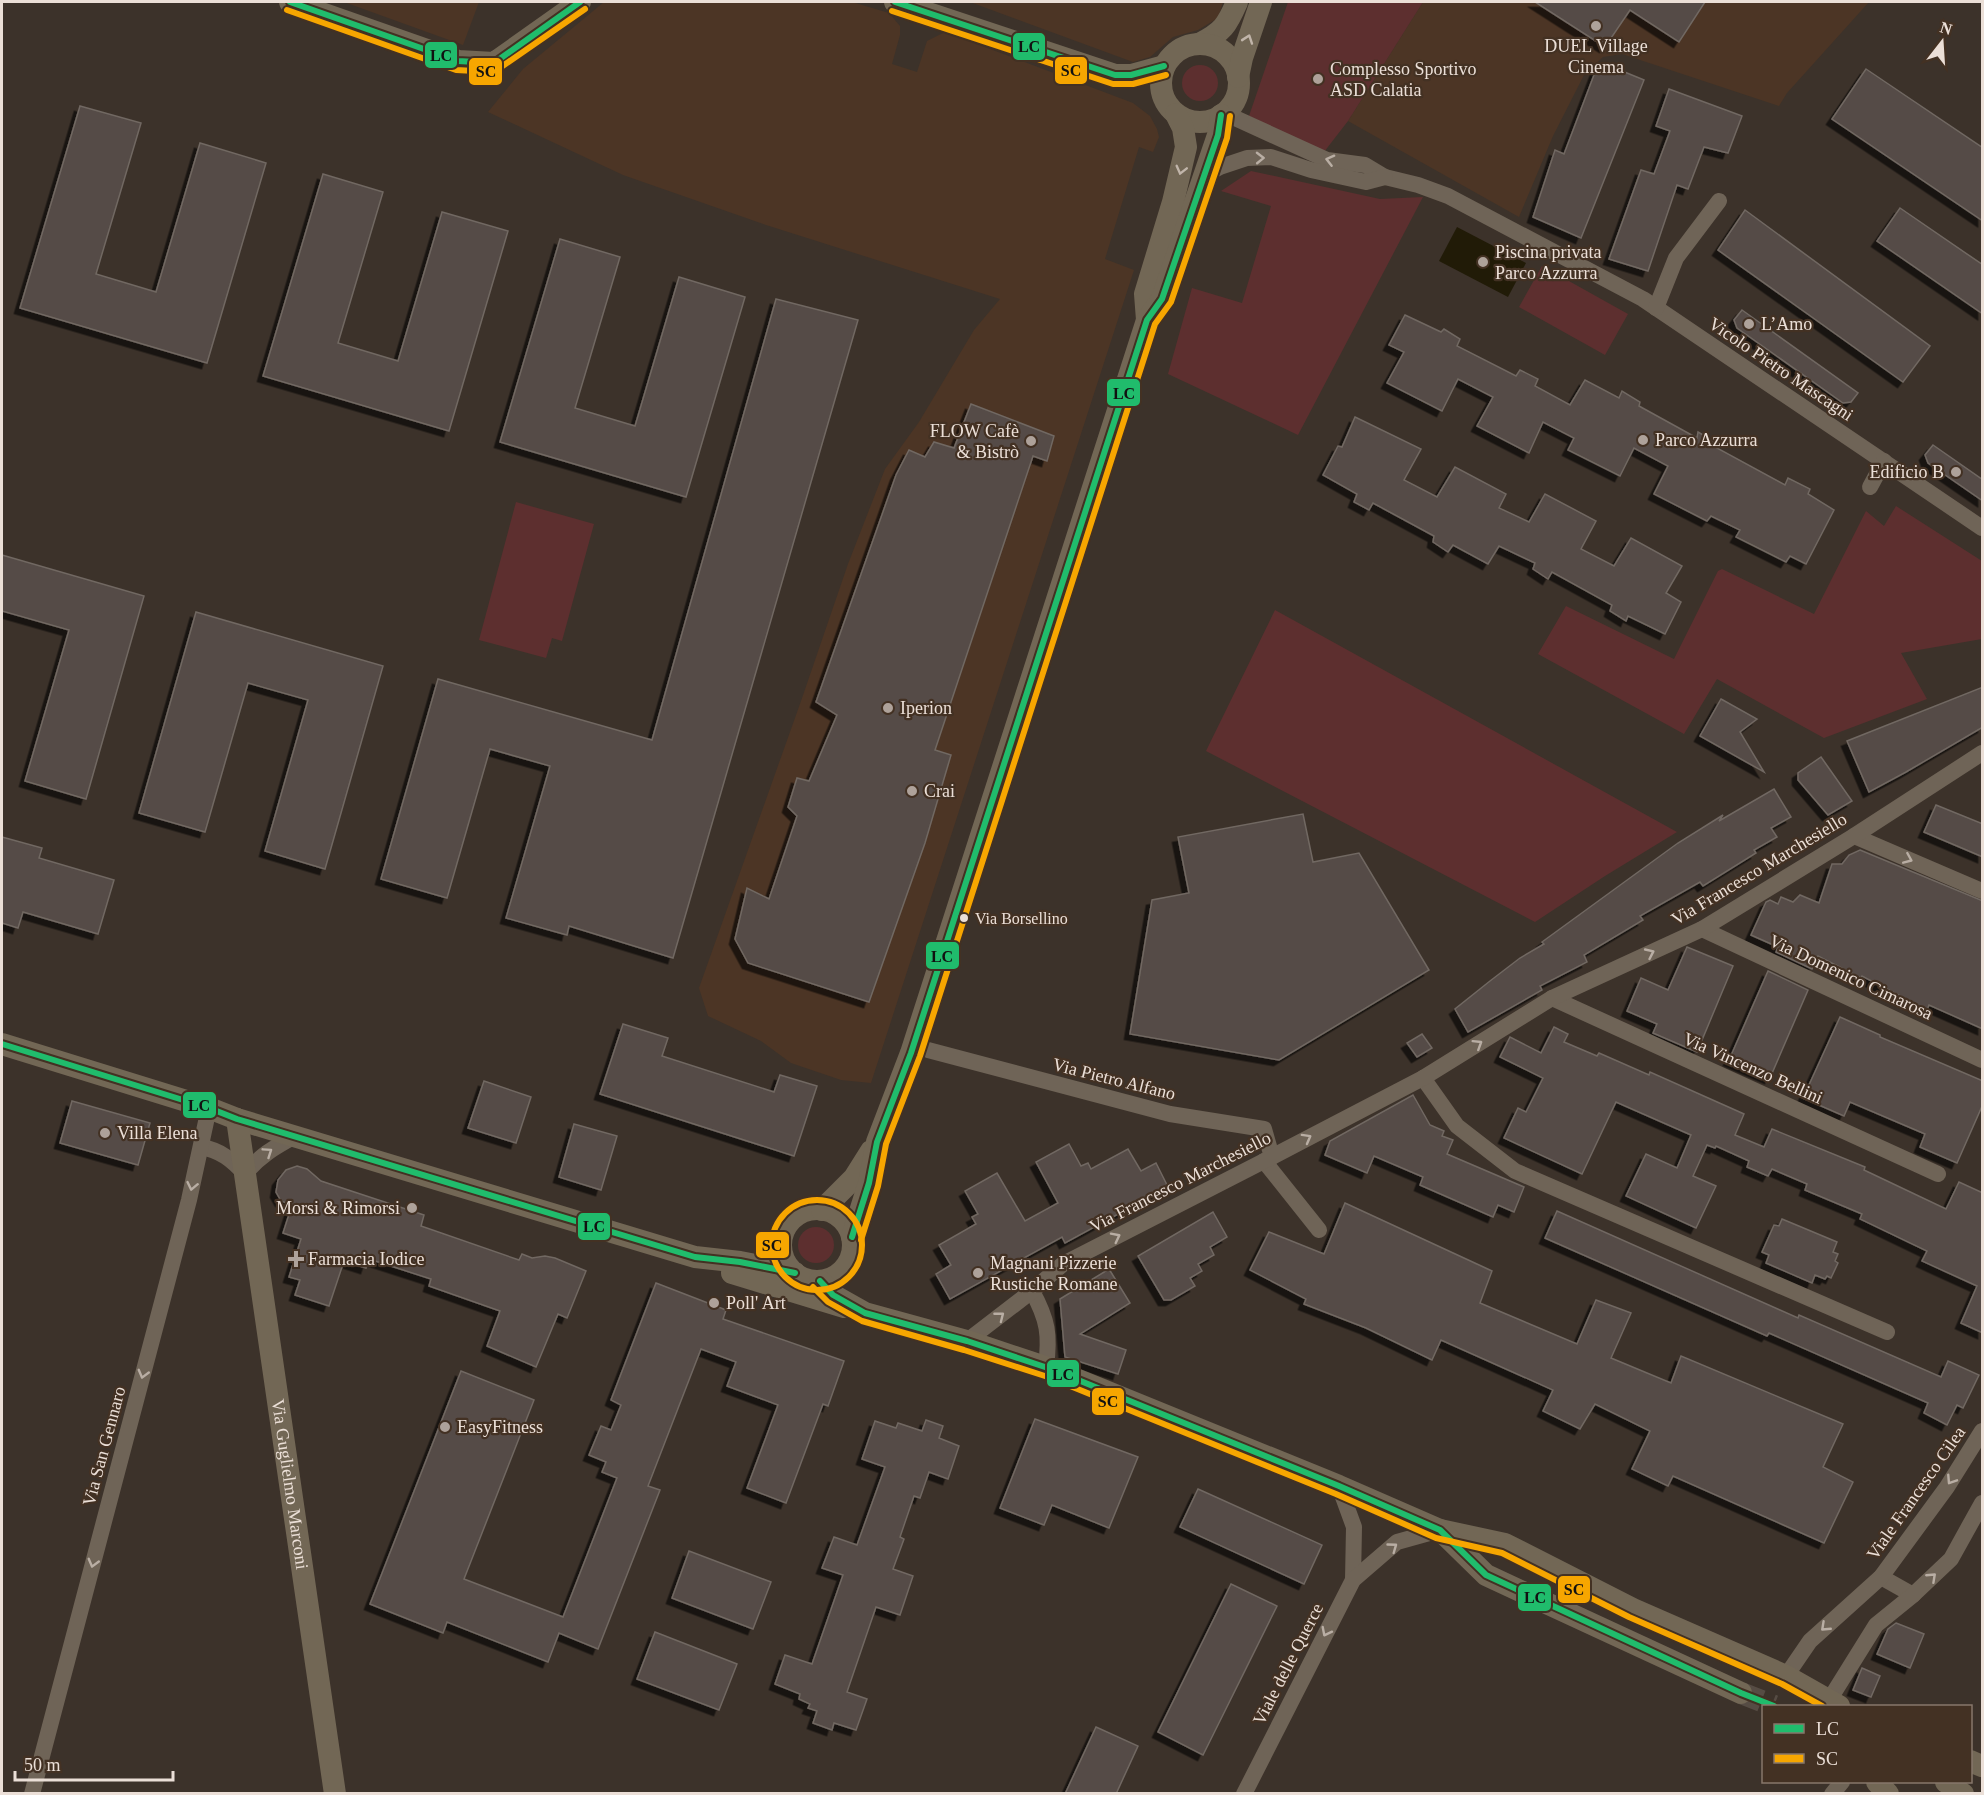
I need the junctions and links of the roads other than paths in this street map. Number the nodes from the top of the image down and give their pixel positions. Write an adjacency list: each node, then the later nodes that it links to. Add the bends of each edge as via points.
1 (290, 2): 2 (main road, via 458,61 494,63)
2 (580, 2)
3 (895, 2): 7 (main road, via 1115,75)
4 (1237, 2): 6 (main road, via 1216,35)
5 (1261, 2): 8 (main road, one-way to 5)
6 (1199, 44): 7 (main road, via 1182,48); 8 (main road, via 1210,45 1229,57)
7 (1164, 66): 9 (main road, via 1161,87)
8 (1238, 77): 10 (main road, via 1236,97)
9 (1176, 114): 10 (main road, via 1198,122); 15 (main road, one-way to 15, via 1186,147 1145,294)
10 (1222, 114): 11 (main road); 12 (street, Vicolo Pietro Mascagni, one-way to 10, via 1365,165 1327,160)
11 (1204, 175): 12 (street, Vicolo Pietro Mascagni, one-way to 12, via 1247,158 1271,158 1366,182); 15 (main road, via 1162,299)
12 (1385, 177): 14 (street, Vicolo Pietro Mascagni, via 1448,196)
13 (1719, 201): 14 (street, via 1676,258)
14 (1656, 308): 16 (street, Vicolo Pietro Mascagni)
15 (1147, 320): 31 (main road, via 911,1053)
16 (1884, 461): 17 (street); 18 (street, Vicolo Pietro Mascagni)
17 (1870, 487)
18 (1983, 528)
19 (1983, 753): 20 (street, Via Francesco Marchesiello)
20 (1854, 836): 21 (street, one-way to 21); 22 (street, Via Francesco Marchesiello)
21 (1983, 891)
22 (1702, 929): 23 (street, Via Francesco Marchesiello, one-way to 22); 26 (street, Via Domenico Cimarosa)
23 (1552, 998): 27 (street, Via Francesco Marchesiello, one-way to 23); 35 (street, Via Vincenzo Bellini)
24 (2, 1044): 28 (main road)
25 (928, 1050): 33 (street, Via Pietro Alfano, via 1170,1114 1264,1129)
26 (1983, 1060)
27 (1423, 1078): 33 (street, Via Francesco Marchesiello, one-way to 27); 45 (street, via 1457,1126 1515,1171)
28 (209, 1108): 29 (main road); 32 (street, Via San Gennaro)
29 (237, 1119): 30 (main road); 34 (main road, Via Guglielmo Marconi)
30 (295, 1136): 34 (street, one-way to 30, via 255,1161); 39 (main road)
31 (877, 1142): 36 (main road, via 854,1178); 38 (main road)
32 (201, 1147): 34 (street, via 218,1151); 60 (street, Via San Gennaro, one-way to 60)
33 (1269, 1163): 37 (street); 43 (street, Via Francesco Marchesiello, one-way to 33, via 1063,1264)
34 (245, 1174): 61 (main road, Via Guglielmo Marconi)
35 (1938, 1174)
36 (822, 1210): 38 (main road, via 841,1219); 41 (main road, via 800,1214 784,1231 782,1254)
37 (1319, 1230)
38 (852, 1237): 40 (main road, via 853,1248)
39 (695, 1257): 41 (main road); 44 (main road, via 735,1275)
40 (844, 1268): 42 (main road); 44 (main road, via 851,1291)
41 (795, 1273): 42 (main road)
42 (820, 1281): 44 (main road, via 833,1295)
43 (1032, 1291): 46 (street, Via Francesco Marchesiello, one-way to 43); 47 (street, via 1044,1312 1049,1342)
44 (865, 1313): 46 (main road)
45 (1887, 1332)
46 (967, 1341): 47 (main road)
47 (1046, 1367): 49 (main road)
48 (1983, 1431): 52 (street, Viale Francesco Cilea, one-way to 52)
49 (1339, 1486): 51 (main road); 53 (street, Viale delle Querce, via 1354,1527)
50 (1983, 1503): 54 (street, one-way to 50, via 1951,1559)
51 (1440, 1530): 53 (street, Viale delle Querce, one-way to 51, via 1397,1542); 55 (main road, via 1505,1544 1633,1609); 56 (main road, via 1486,1575)
52 (1881, 1577): 54 (street, Viale Francesco Cilea); 55 (street, Viale Francesco Cilea, one-way to 55, via 1810,1641)
53 (1353, 1580): 58 (street, Viale delle Querce, one-way to 58)
54 (1913, 1595): 57 (street, via 1876,1625)
55 (1786, 1676): 57 (main road)
56 (1740, 1693)
57 (1827, 1705)
58 (1258, 1765): 62 (street, Viale delle Querce); 63 (street, Viale delle Querce)
59 (1947, 1783): 64 (main road)
60 (32, 1794)
61 (335, 1794)
62 (1244, 1794)
63 (1255, 1794)
64 (1963, 1794)

